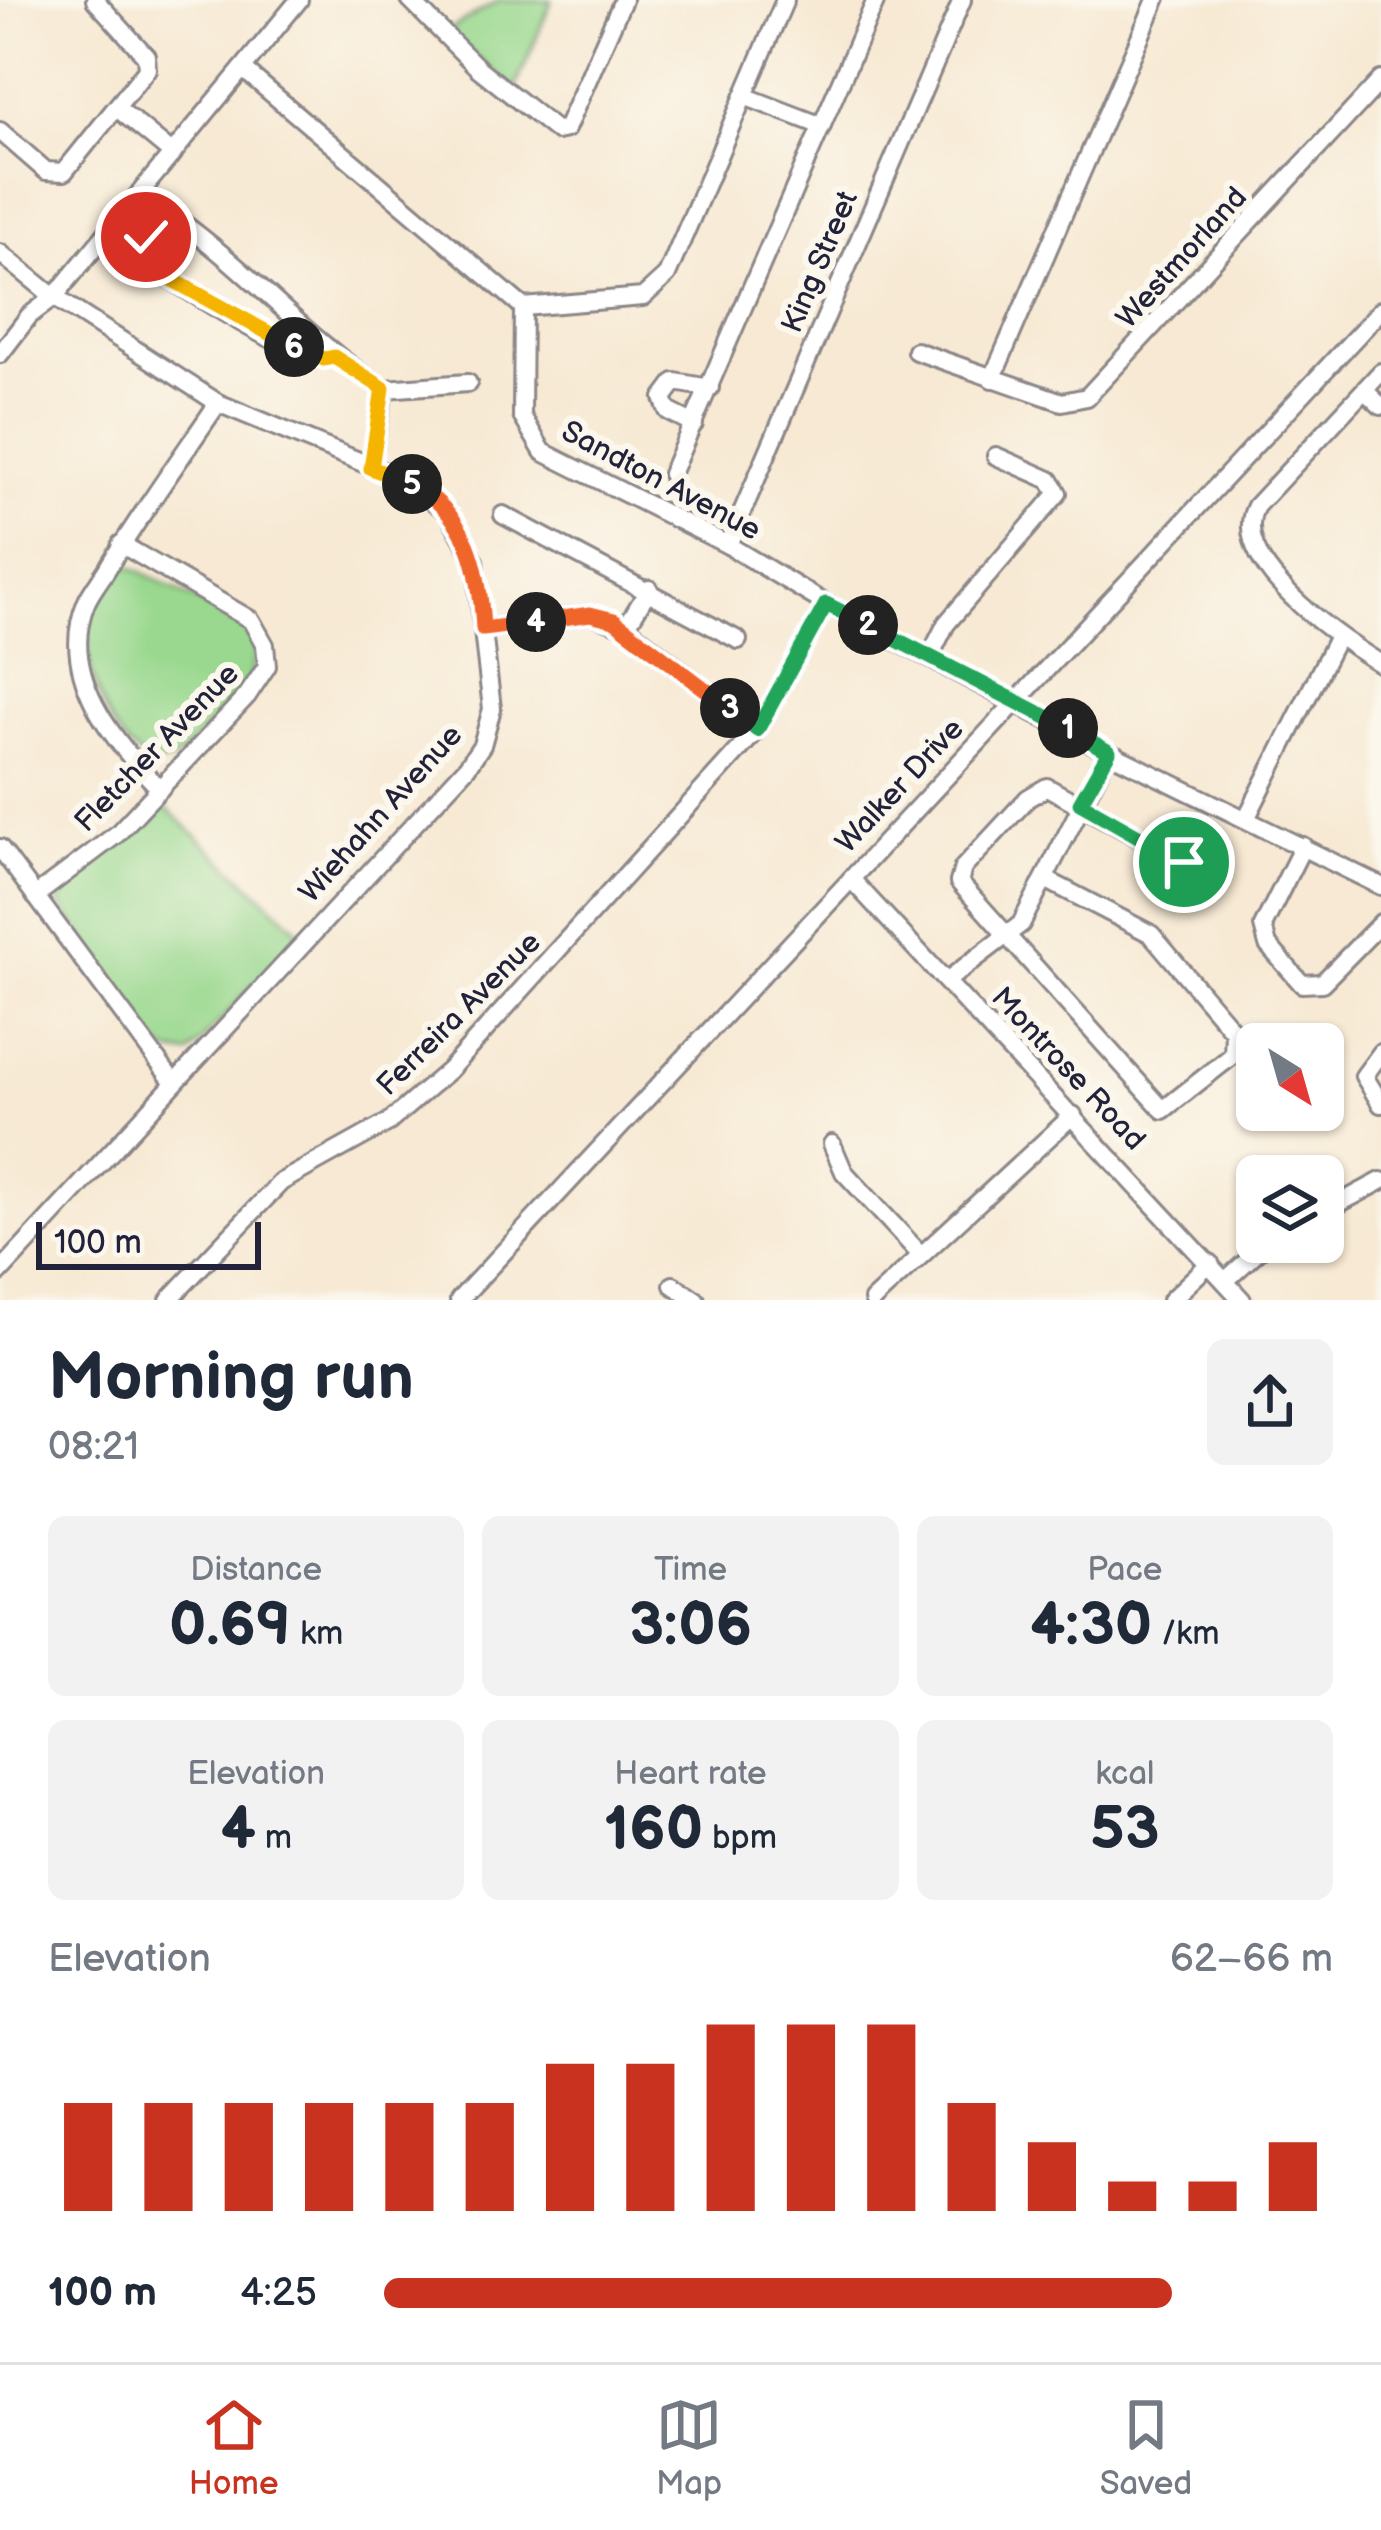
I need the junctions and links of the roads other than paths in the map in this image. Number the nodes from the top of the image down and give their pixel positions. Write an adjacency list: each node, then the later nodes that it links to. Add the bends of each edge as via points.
1 (95, 0): 12 (street, via 148,61)
2 (299, 0): 9 (street)
3 (411, 0): 4 (street, via 557,131 578,111)
4 (623, 0)
5 (785, 0): 11 (street)
6 (876, 0): 13 (street)
7 (962, 0): 37 (street, King Street)
8 (1156, 0): 24 (street)
9 (243, 69): 15 (street); 18 (street)
10 (1381, 80): 24 (street, Westmorland, via 1097,390 1063,402)
11 (745, 96): 13 (street); 18 (street, via 675,261 656,287 622,300)
12 (117, 108): 14 (street, via 60,173 46,171); 15 (street)
13 (821, 126): 27 (street)
14 (0, 131)
15 (173, 154): 17 (street)
16 (0, 253): 17 (street, Wiehahn Avenue)
17 (54, 297): 21 (street); 29 (street, Wiehahn Avenue)
18 (523, 307): 37 (street, Sandton Avenue, via 522,416 535,443)
19 (1381, 310): 46 (street, Walker Drive)
20 (916, 350): 24 (street, Westmorland)
21 (0, 354)
22 (334, 357): 22 (street, via 177,219 163,220 146,237 141,251 151,268 296,349); 26 (street)
23 (1381, 372): 28 (street)
24 (992, 380)
25 (468, 383): 26 (street)
26 (383, 388): 33 (street)
27 (710, 388): 31 (street); 31 (street, via 674,382 662,398 668,411)
28 (1365, 391): 30 (street); 42 (street, via 1256,506 1250,525 1258,561)
29 (218, 403): 33 (street, Wiehahn Avenue); 36 (street)
30 (1381, 406)
31 (694, 424): 34 (street)
32 (996, 456): 44 (street, via 1049,480 1058,493 946,624)
33 (371, 468): 41 (street, Wiehahn Avenue, via 427,492 462,529 476,561)
34 (671, 474)
35 (503, 514): 38 (street)
36 (122, 544): 49 (street, via 87,599 78,646 100,716); 49 (street, Fletcher Avenue, via 251,620 267,654 263,677)
37 (728, 545): 39 (street, Sandton Avenue)
38 (649, 589): 40 (street); 43 (street)
39 (826, 604): 44 (street, Sandton Avenue); 47 (street, Ferreira Avenue)
40 (626, 627): 41 (street, via 590,614); 47 (street)
41 (483, 629): 63 (street, Wiehahn Avenue, via 492,709 482,745)
42 (1338, 636): 45 (street); 51 (street)
43 (738, 640)
44 (930, 656): 46 (street, Sandton Avenue)
45 (1381, 664)
46 (1020, 702): 48 (street, Sandton Avenue); 55 (street, Walker Drive)
47 (757, 730): 75 (street, Ferreira Avenue, via 419,1100 281,1182)
48 (1109, 752): 50 (street); 51 (street, Sandton Avenue)
49 (160, 789): 58 (street, Fletcher Avenue, via 117,834)
50 (1080, 803): 54 (street); 56 (street); 60 (street, via 1036,790 963,868 961,888)
51 (1247, 817): 52 (street, Sandton Avenue)
52 (1304, 846): 57 (street, Sandton Avenue); 59 (street, via 1263,926 1268,945 1302,984 1322,983)
53 (0, 848): 58 (street)
54 (1184, 862)
55 (851, 879): 61 (street, Montrose Road); 76 (street, Walker Drive)
56 (1045, 879): 60 (street, via 1021,924); 60 (street, via 1151,934 1229,1022 1233,1055 1173,1106 1159,1108)
57 (1381, 886)
58 (35, 896): 63 (street)
59 (1381, 923)
60 (1004, 937): 61 (street)
61 (949, 980): 65 (street, Montrose Road)
62 (1381, 1053): 64 (street, via 1364,1076)
63 (172, 1080): 72 (street, Wiehahn Avenue)
64 (1381, 1104)
65 (1073, 1115): 69 (street); 70 (street, Montrose Road)
66 (832, 1144): 69 (street, via 844,1172)
67 (1381, 1181): 68 (street)
68 (1344, 1201)
69 (921, 1255): 78 (street)
70 (1210, 1263): 73 (street, Montrose Road); 79 (street)
71 (1245, 1263): 73 (street)
72 (3, 1264)
73 (1226, 1281): 80 (street, Montrose Road)
74 (674, 1285): 77 (street)
75 (169, 1300)
76 (459, 1300)
77 (696, 1300)
78 (873, 1300)
79 (1171, 1300)
80 (1242, 1300)

